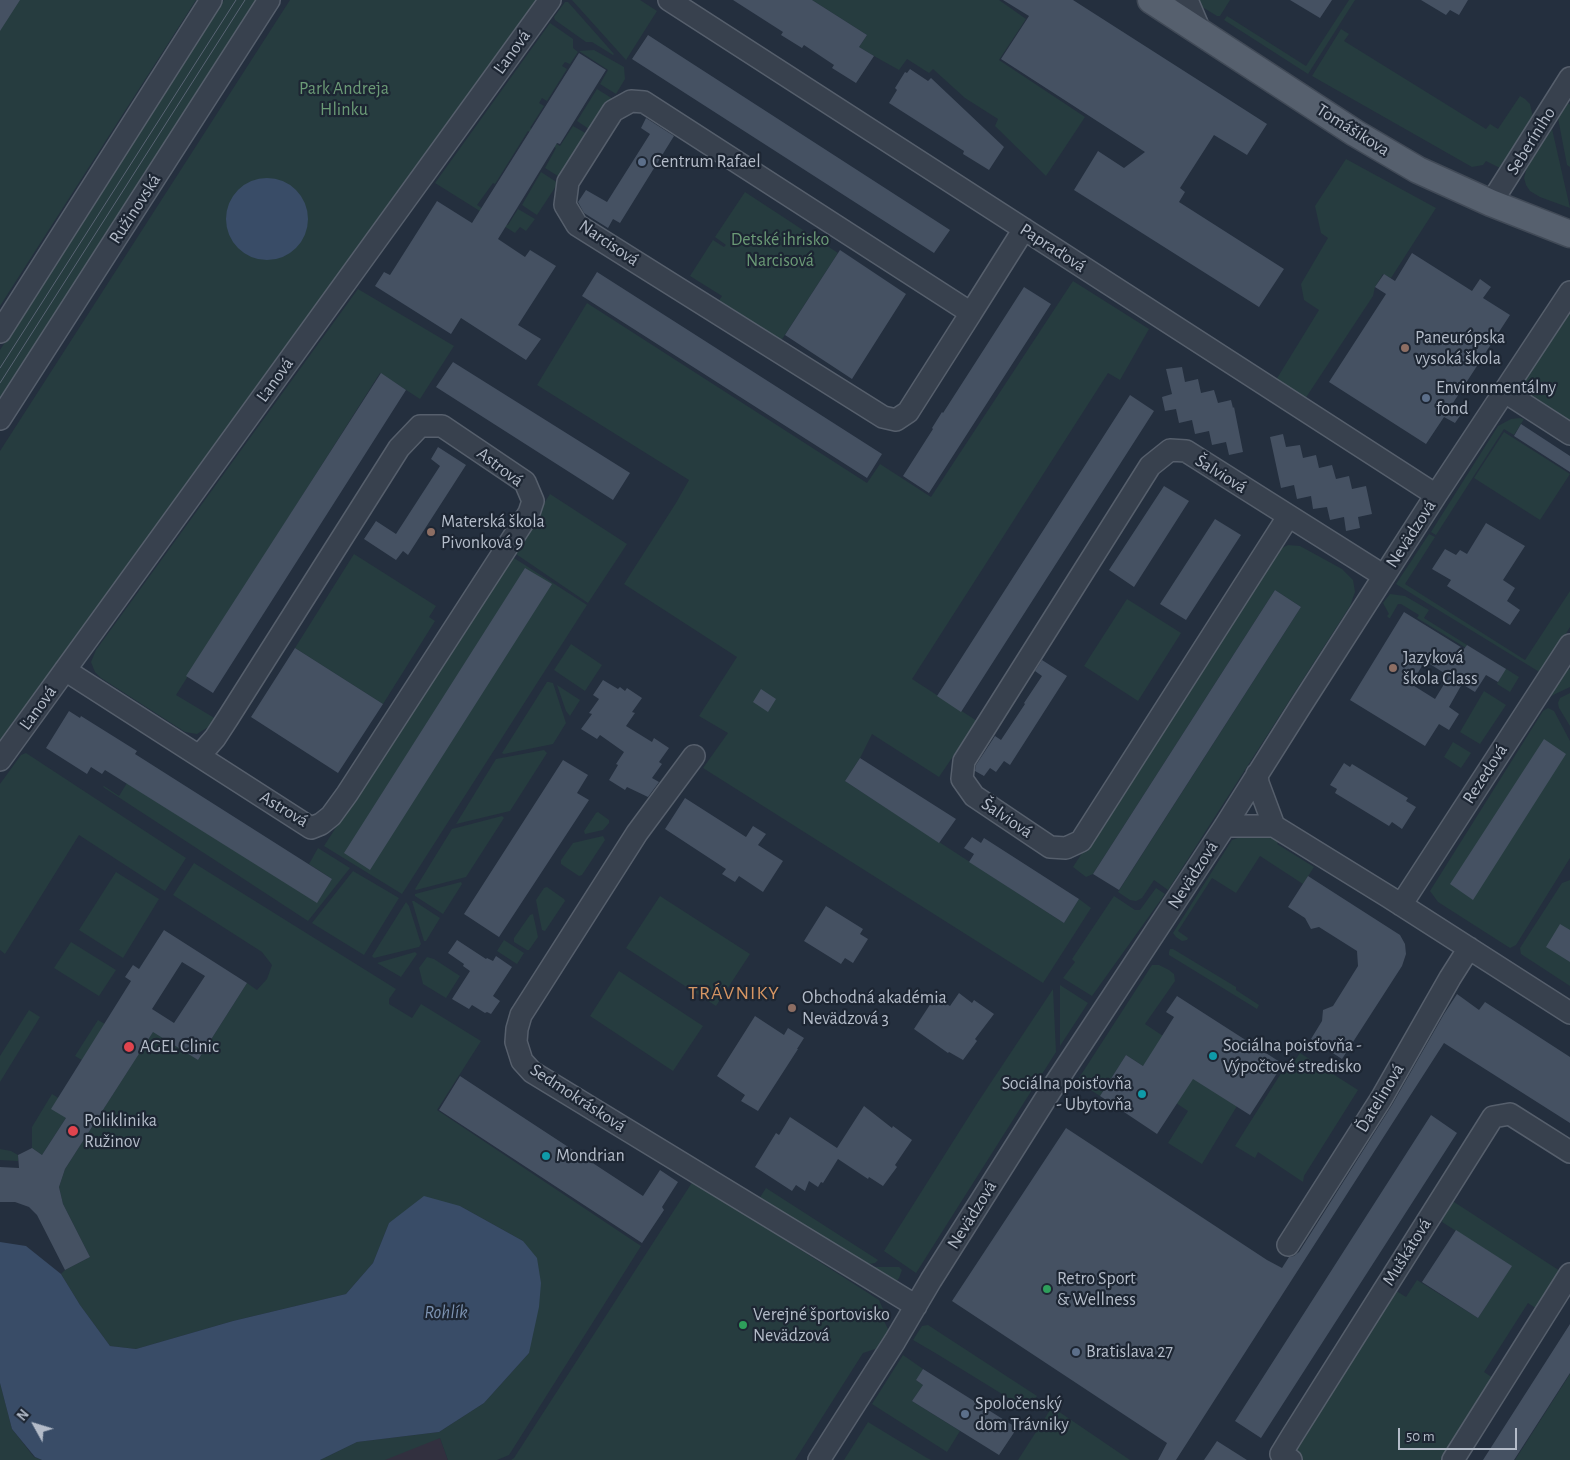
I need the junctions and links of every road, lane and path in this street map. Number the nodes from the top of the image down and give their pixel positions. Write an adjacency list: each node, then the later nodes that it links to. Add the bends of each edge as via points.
1 (211, 0): 14 (street)
2 (270, 0): 16 (street, Ružinovská)
3 (550, 0): 22 (street, Ľanová)
4 (669, 0): 10 (street, Papraďová)
5 (1150, 0): 7 (main road, Tomášikova)
6 (1188, 0): 7 (street)
7 (1201, 33): 9 (main road, Tomášikova, via 1418,170)
8 (1570, 78): 9 (street, Seberíniho)
9 (1492, 203): 11 (main road, Tomášikova)
10 (1024, 229): 13 (street, Narcisová); 18 (street, Papraďová)
11 (1570, 234)
12 (1570, 292): 15 (street, Nevädzová)
13 (972, 313): 13 (street, Narcisová, via 644,102 631,101 614,111 568,182 565,205 577,225 883,417 896,420 908,412)
14 (0, 332)
15 (1505, 392): 17 (street); 18 (street, Nevädzová)
16 (0, 419)
17 (1570, 434)
18 (1436, 495): 20 (street, Nevädzová)
19 (1288, 516): 19 (street, Šalviová, via 1186,451 1170,450 1150,466 964,761 962,779 974,796 1050,847 1066,848 1081,841); 20 (street, Šalviová)
20 (1384, 576): 26 (street, Nevädzová)
21 (1570, 645): 29 (street, Rezedová)
22 (65, 670): 23 (street, Astrová); 25 (street, Ľanová)
23 (200, 755): 23 (street, Astrová, via 311,828 331,816 529,513 533,501 526,482 442,426 420,426 399,448 224,725)
24 (694, 756): 35 (street, Sedmokrásková, via 637,834 521,1015 516,1042 522,1061 532,1072)
25 (0, 760)
26 (1257, 774): 27 (street, Nevädzová); 28 (street)
27 (1225, 826): 28 (street); 35 (street, Nevädzová, via 1051,1090)
28 (1274, 826): 29 (street)
29 (1400, 905): 30 (street)
30 (1469, 948): 31 (street); 33 (street, Ďatelinová, via 1381,1099)
31 (1570, 1013)
32 (1570, 1152): 37 (street, Muškátová, via 1510,1114 1493,1117 1292,1436 1282,1454)
33 (1288, 1245)
34 (1570, 1274): 38 (street)
35 (916, 1306): 36 (street, Nevädzová)
36 (818, 1460)
37 (1291, 1460)
38 (1452, 1460)

